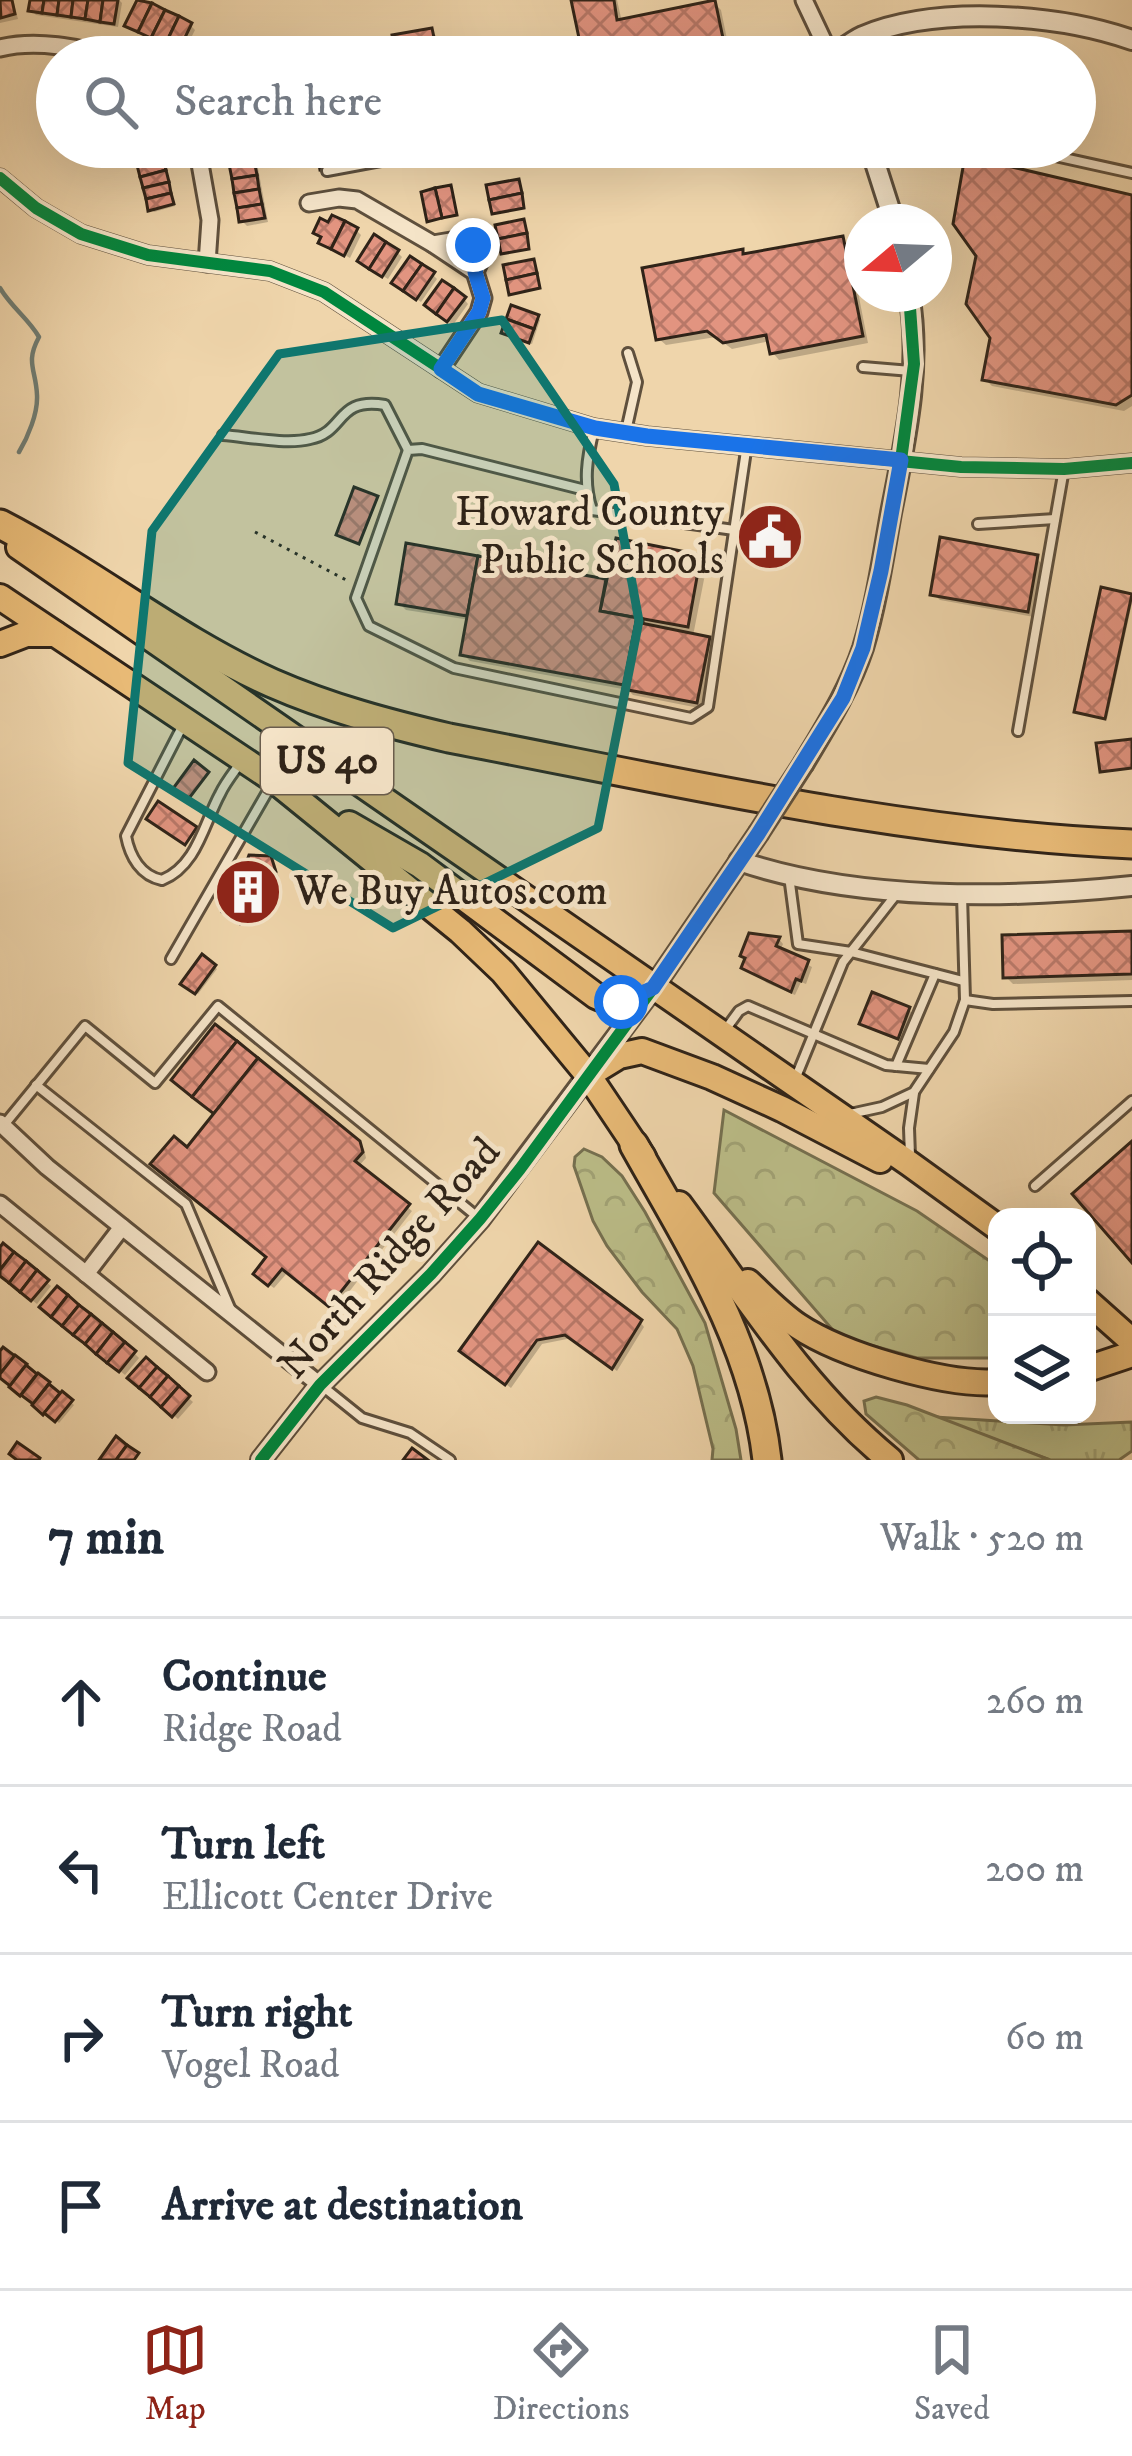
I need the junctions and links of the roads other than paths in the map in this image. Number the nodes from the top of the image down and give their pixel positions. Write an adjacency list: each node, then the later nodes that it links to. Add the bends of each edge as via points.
1 (804, 0): 2 (street)
2 (821, 36)
3 (863, 36): 4 (street, via 905,24 1015,17)
4 (1132, 40)
5 (36, 45): 6 (street)
6 (0, 48)
7 (1096, 164): 12 (lane)
8 (201, 168): 16 (street)
9 (343, 168): 11 (lane)
10 (877, 168): 15 (street)
11 (327, 171)
12 (1132, 172)
13 (0, 178): 16 (street, via 81,234)
14 (309, 202): 20 (street, via 357,200 475,272 479,312)
15 (888, 204)
16 (207, 262): 20 (street, via 270,271 324,292)
17 (912, 312): 21 (street, North Ridge Road)
18 (628, 353): 23 (lane, via 637,382)
19 (863, 367): 21 (lane)
20 (441, 369): 22 (street, via 478,394)
21 (912, 371): 27 (street, North Ridge Road)
22 (595, 428): 23 (street); 30 (lane)
23 (625, 433): 25 (street)
24 (223, 435): 26 (lane, via 317,438 367,402 385,405)
25 (747, 444): 27 (street); 34 (lane)
26 (408, 449): 30 (lane); 34 (lane, via 356,598 369,626 454,668 691,718 709,707)
27 (901, 460): 29 (street); 44 (street, North Ridge Road, bridge, via 863,648 843,698)
28 (1132, 463): 29 (street)
29 (1064, 470): 31 (lane)
30 (585, 490): 34 (lane, via 592,510)
31 (1055, 519): 33 (lane); 40 (lane)
32 (0, 524): 43 (highway, via 222,658 384,722 906,824)
33 (978, 524)
34 (734, 530)
35 (0, 534): 53 (main road, US 40)
36 (0, 596): 37 (main road, US 40)
37 (55, 634): 38 (main road); 39 (main road, US 40)
38 (0, 644)
39 (184, 722): 41 (main road, US 40); 41 (lane, via 126,836 149,876 162,880 178,871)
40 (1018, 731)
41 (243, 760): 42 (main road, US 40)
42 (274, 780): 50 (lane); 53 (main road, via 419,865 596,996 621,1002); 60 (main road, US 40, via 503,972)
43 (1132, 844)
44 (739, 861): 45 (street); 53 (street, North Ridge Road)
45 (788, 874): 47 (street); 49 (lane, via 798,944)
46 (1132, 886): 48 (street)
47 (900, 890): 48 (street); 49 (lane)
48 (962, 894): 52 (lane)
49 (851, 952): 51 (lane); 56 (lane)
50 (171, 959)
51 (935, 974): 52 (lane); 58 (lane)
52 (963, 981): 54 (lane)
53 (653, 988): 57 (main road, US 40); 60 (street, North Ridge Road)
54 (965, 1000): 55 (lane); 59 (lane)
55 (1132, 1001)
56 (813, 1034): 57 (lane, via 748,1006); 58 (lane); 61 (lane)
57 (722, 1035): 61 (main road, US 40)
58 (896, 1066): 59 (lane)
59 (931, 1070): 63 (lane)
60 (588, 1075): 67 (main road, US 40); 71 (main road, via 642,1051 782,1109); 72 (street, North Ridge Road)
61 (793, 1084): 65 (main road, US 40)
62 (36, 1085): 66 (lane); 72 (lane, via 85,1025 155,1083 218,1006); 78 (lane, via 186,1204)
63 (914, 1092): 65 (lane); 68 (lane)
64 (1132, 1101): 69 (lane)
65 (838, 1116): 68 (main road, US 40)
66 (2, 1125): 74 (street)
67 (634, 1145): 75 (main road, US 40); 87 (highway, via 731,1327)
68 (910, 1164): 71 (main road, US 40)
69 (1035, 1186)
70 (0, 1204): 76 (street)
71 (976, 1211): 73 (main road, US 40)
72 (480, 1219): 84 (street, North Ridge Road)
73 (988, 1220)
74 (122, 1227): 76 (street); 78 (street)
75 (718, 1258): 83 (main road, via 800,1327 862,1357); 88 (main road, US 40, via 799,1370)
76 (86, 1274): 82 (street)
77 (1096, 1309): 79 (main road)
78 (233, 1315): 84 (street)
79 (1132, 1342)
80 (1132, 1354): 81 (main road)
81 (1096, 1366)
82 (207, 1372)
83 (988, 1382)
84 (320, 1384): 85 (street, North Ridge Road); 86 (lane, via 362,1418 410,1433)
85 (261, 1460)
86 (450, 1460)
87 (767, 1460)
88 (890, 1460)

